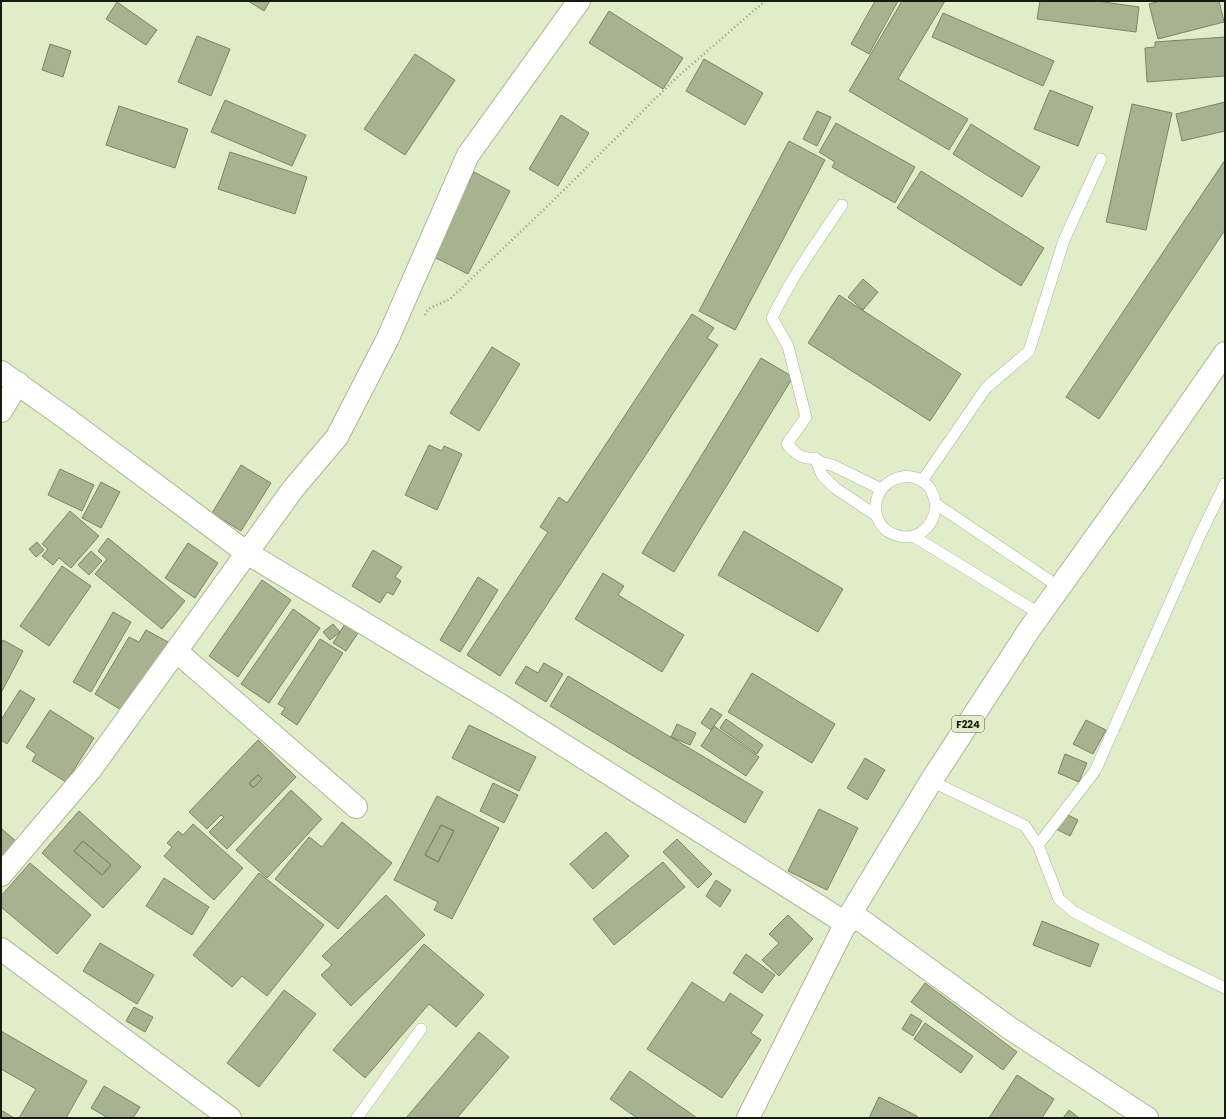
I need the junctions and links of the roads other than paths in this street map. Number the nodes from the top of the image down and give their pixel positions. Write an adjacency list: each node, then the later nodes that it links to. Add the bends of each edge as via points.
1 (579, 1): 14 (street, via 468,155 388,338 337,437 293,489)
2 (1101, 159): 8 (lane, via 1064,240 1029,351 986,388)
3 (842, 205): 7 (lane, via 799,269 772,318 788,346 806,417 787,444 807,460)
4 (1225, 353): 15 (street, F224)
5 (10, 378): 6 (street); 14 (street)
6 (1, 411)
7 (815, 458): 10 (lane); 12 (lane, via 822,475 835,488)
8 (922, 481): 10 (lane, via 904,477 891,480); 11 (lane, via 934,495)
9 (1225, 484): 20 (lane, via 1095,771)
10 (881, 489): 12 (lane, via 876,498)
11 (936, 504): 13 (lane, via 935,515 930,524 923,532); 15 (lane)
12 (876, 516): 13 (lane, via 887,531 904,537)
13 (913, 536): 16 (lane)
14 (247, 553): 17 (street); 22 (street)
15 (1059, 587): 16 (street, F224)
16 (1040, 614): 18 (street, F224)
17 (176, 651): 19 (street); 21 (street, via 91,769)
18 (931, 781): 20 (lane, via 1025,826); 22 (street, F224)
19 (356, 807)
20 (1038, 845): 24 (lane, via 1059,899 1074,912)
21 (1, 875)
22 (849, 918): 28 (street, F224); 29 (street)
23 (1, 949): 26 (street)
24 (1225, 988)
25 (421, 1029): 27 (lane)
26 (230, 1118)
27 (357, 1118)
28 (748, 1118)
29 (1147, 1118)

